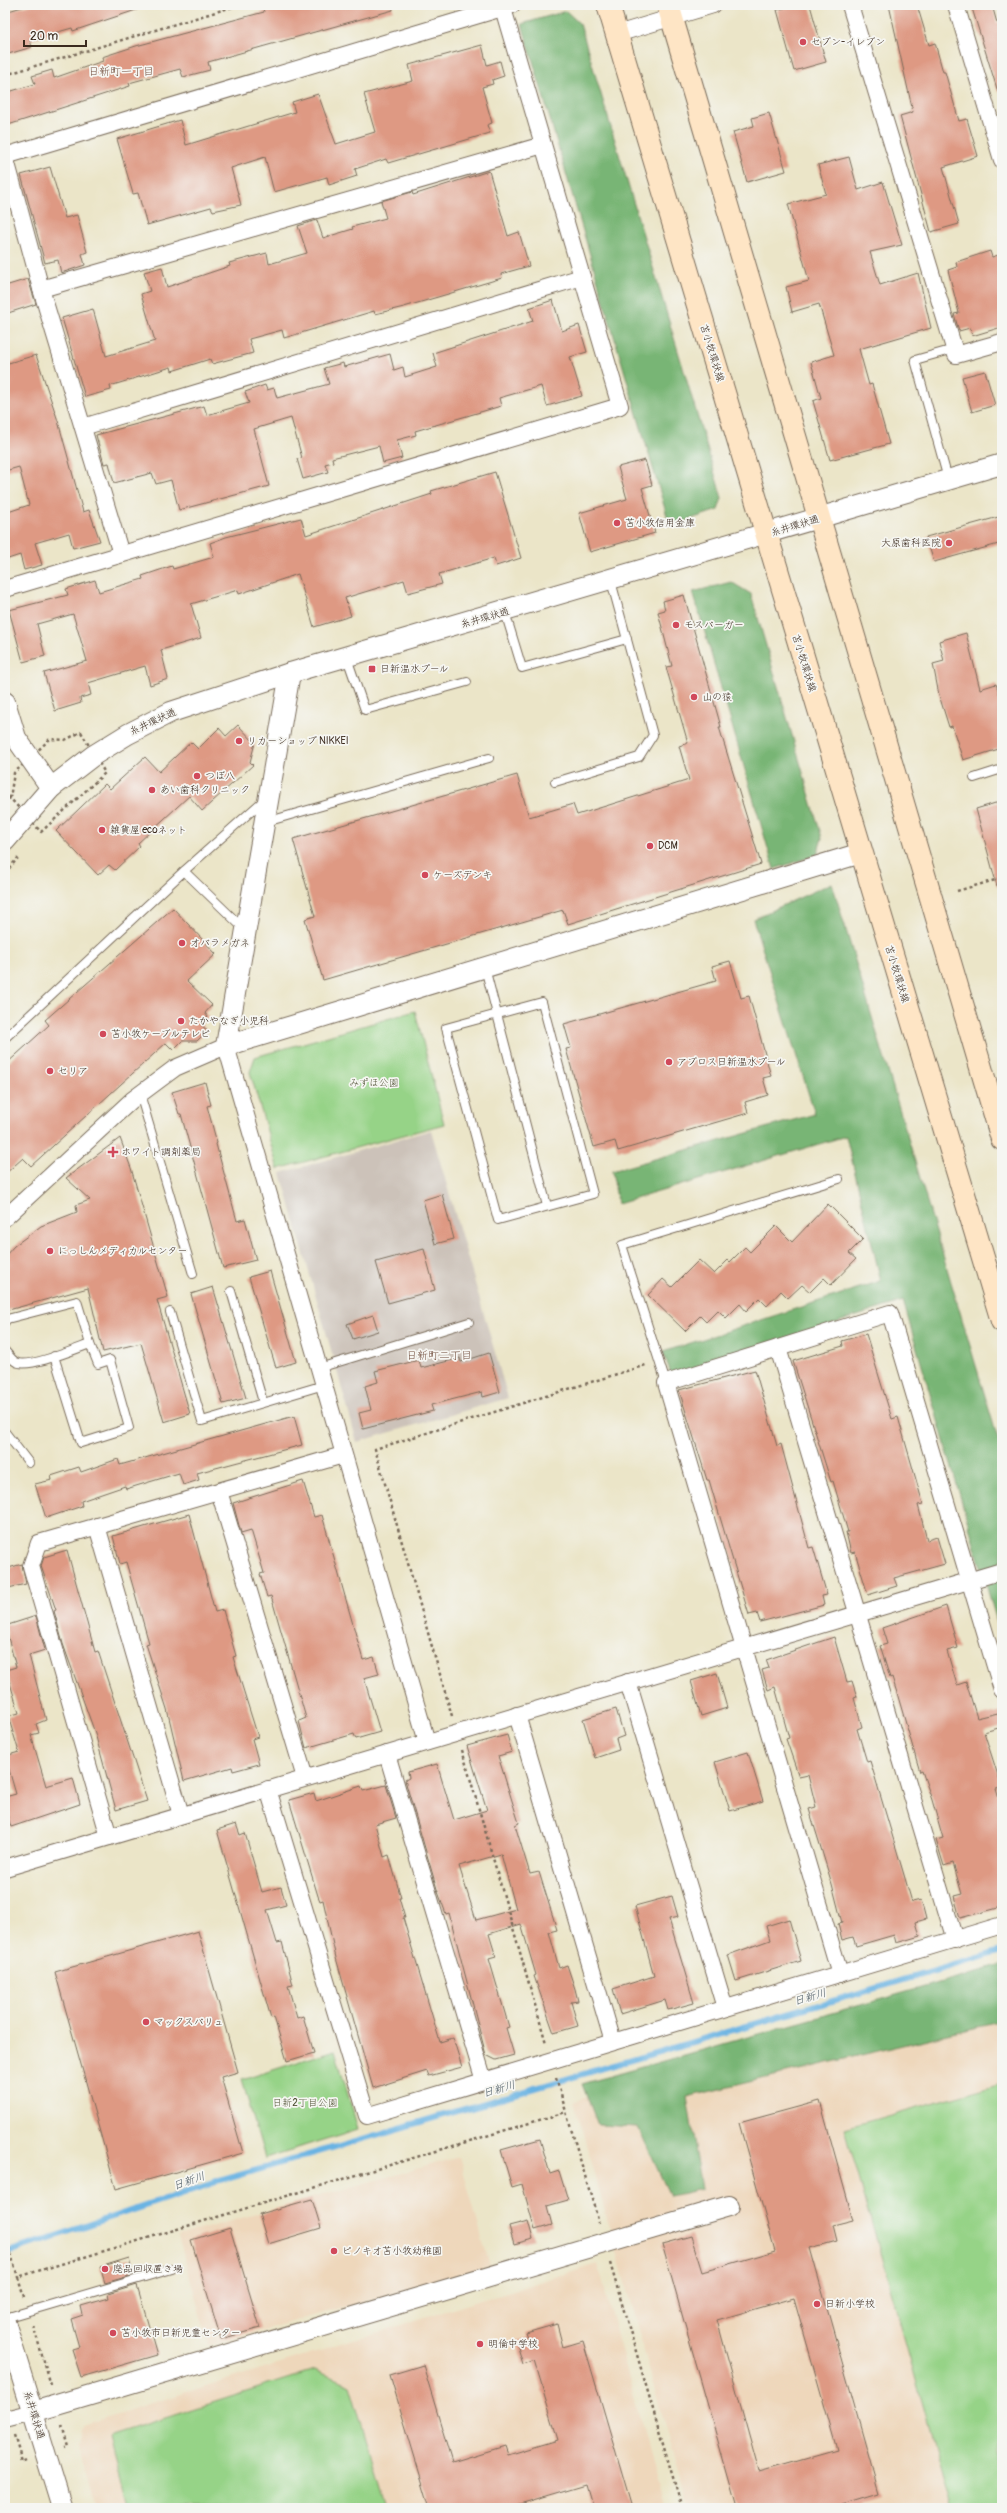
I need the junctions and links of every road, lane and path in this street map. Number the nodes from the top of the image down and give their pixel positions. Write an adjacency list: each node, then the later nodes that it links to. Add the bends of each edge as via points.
1 (239, 5): 9 (path)
2 (608, 5): 8 (main road, 苫小牧環状線)
3 (713, 5): 7 (street)
4 (850, 5): 16 (street)
5 (956, 5): 12 (street)
6 (506, 6): 10 (street); 11 (street)
7 (670, 11): 8 (street); 20 (main road)
8 (617, 34): 21 (main road, 苫小牧環状線)
9 (5, 75)
10 (543, 144): 13 (street); 14 (street)
11 (5, 156): 14 (street)
12 (1002, 160)
13 (582, 277): 17 (street); 22 (street, via 620,406)
14 (42, 290): 17 (street)
15 (1002, 342): 16 (street, via 956,355)
16 (954, 349): 19 (lane, via 915,360)
17 (84, 427): 22 (street)
18 (1002, 464): 19 (street, 糸井環状通)
19 (949, 480): 20 (street, 糸井環状通)
20 (820, 519): 21 (street, 糸井環状通); 51 (main road)
21 (766, 535): 23 (street, 糸井環状通); 41 (main road, 苫小牧環状線)
22 (121, 554): 24 (street)
23 (611, 580): 25 (street, 糸井環状通); 26 (lane)
24 (5, 589)
25 (505, 612): 26 (lane, via 522,668); 27 (street, 糸井環状通)
26 (627, 639): 34 (lane, via 653,735 639,757)
27 (347, 658): 28 (street, 糸井環状通); 29 (lane, via 365,710)
28 (290, 673): 35 (street, 糸井環状通, via 171,712 94,755); 36 (street)
29 (467, 682)
30 (5, 702): 35 (street, via 16,738)
31 (489, 758): 39 (lane)
32 (1002, 769): 33 (lane)
33 (974, 778)
34 (555, 782)
35 (51, 788): 40 (street, 糸井環状通)
36 (269, 796): 39 (street); 42 (lane)
37 (10, 798): 38 (path)
38 (5, 804)
39 (265, 822): 45 (street)
40 (5, 840)
41 (861, 853): 46 (street); 58 (main road, 苫小牧環状線)
42 (184, 871): 45 (lane); 48 (lane)
43 (1002, 878): 44 (path)
44 (957, 891)
45 (246, 931): 49 (street)
46 (484, 967): 47 (lane); 49 (street)
47 (496, 1015): 53 (lane); 53 (lane, via 542,1002 593,1194); 53 (lane, via 446,1028 485,1174 498,1220)
48 (5, 1038)
49 (226, 1046): 50 (street, via 175,1068); 66 (street)
50 (140, 1094): 54 (street); 55 (lane)
51 (1002, 1140)
52 (839, 1179): 65 (lane, via 622,1244)
53 (548, 1206)
54 (5, 1218)
55 (193, 1274)
56 (231, 1291): 69 (lane)
57 (170, 1312): 69 (lane, via 202,1420)
58 (1002, 1321)
59 (5, 1322): 61 (lane, via 77,1301)
60 (469, 1322): 66 (lane)
61 (90, 1344): 64 (lane); 64 (lane, via 98,1364 110,1360 129,1428 81,1443)
62 (778, 1348): 67 (street); 76 (street, via 890,1313); 77 (street)
63 (5, 1351): 64 (lane, via 15,1362 26,1365)
64 (54, 1356)
65 (659, 1361): 67 (lane); 82 (path, via 376,1449)
66 (319, 1368): 68 (street)
67 (666, 1383): 78 (street)
68 (324, 1385): 69 (lane); 71 (street)
69 (263, 1402)
70 (5, 1432): 72 (lane)
71 (343, 1455): 73 (street); 83 (street)
72 (28, 1463)
73 (219, 1491): 74 (street); 85 (street)
74 (97, 1526): 87 (street); 88 (street, via 39,1543 31,1566)
75 (1002, 1571): 76 (street)
76 (969, 1580): 77 (street); 80 (street)
77 (858, 1614): 78 (street); 91 (street)
78 (743, 1648): 79 (street); 92 (street)
79 (628, 1682): 81 (street); 93 (street)
80 (1002, 1690)
81 (517, 1715): 82 (street); 94 (street)
82 (457, 1733): 83 (street); 95 (path)
83 (427, 1742): 84 (street)
84 (387, 1754): 85 (street); 97 (street)
85 (305, 1778): 86 (street)
86 (268, 1789): 87 (street); 97 (street, via 367,2116)
87 (181, 1815): 88 (street)
88 (109, 1837): 89 (street)
89 (5, 1868)
90 (1002, 1925): 91 (street)
91 (955, 1940): 92 (street)
92 (840, 1974): 93 (street)
93 (725, 2008): 94 (street)
94 (613, 2042): 95 (street)
95 (551, 2060): 97 (street)
96 (556, 2076): 98 (path)
97 (484, 2081)
98 (566, 2112): 101 (path); 103 (path)
99 (729, 2206): 101 (street)
100 (5, 2236): 103 (path)
101 (605, 2243): 107 (street); 112 (path)
102 (172, 2269): 104 (lane)
103 (18, 2277): 104 (path)
104 (28, 2311): 105 (lane); 107 (path)
105 (5, 2318)
106 (5, 2322): 108 (street, 糸井環状通)
107 (57, 2406): 108 (street); 110 (path, via 68,2446)
108 (33, 2412): 109 (street); 110 (street, 糸井環状通)
109 (5, 2419)
110 (46, 2453): 111 (street, 糸井環状通)
111 (62, 2508)
112 (682, 2508)

